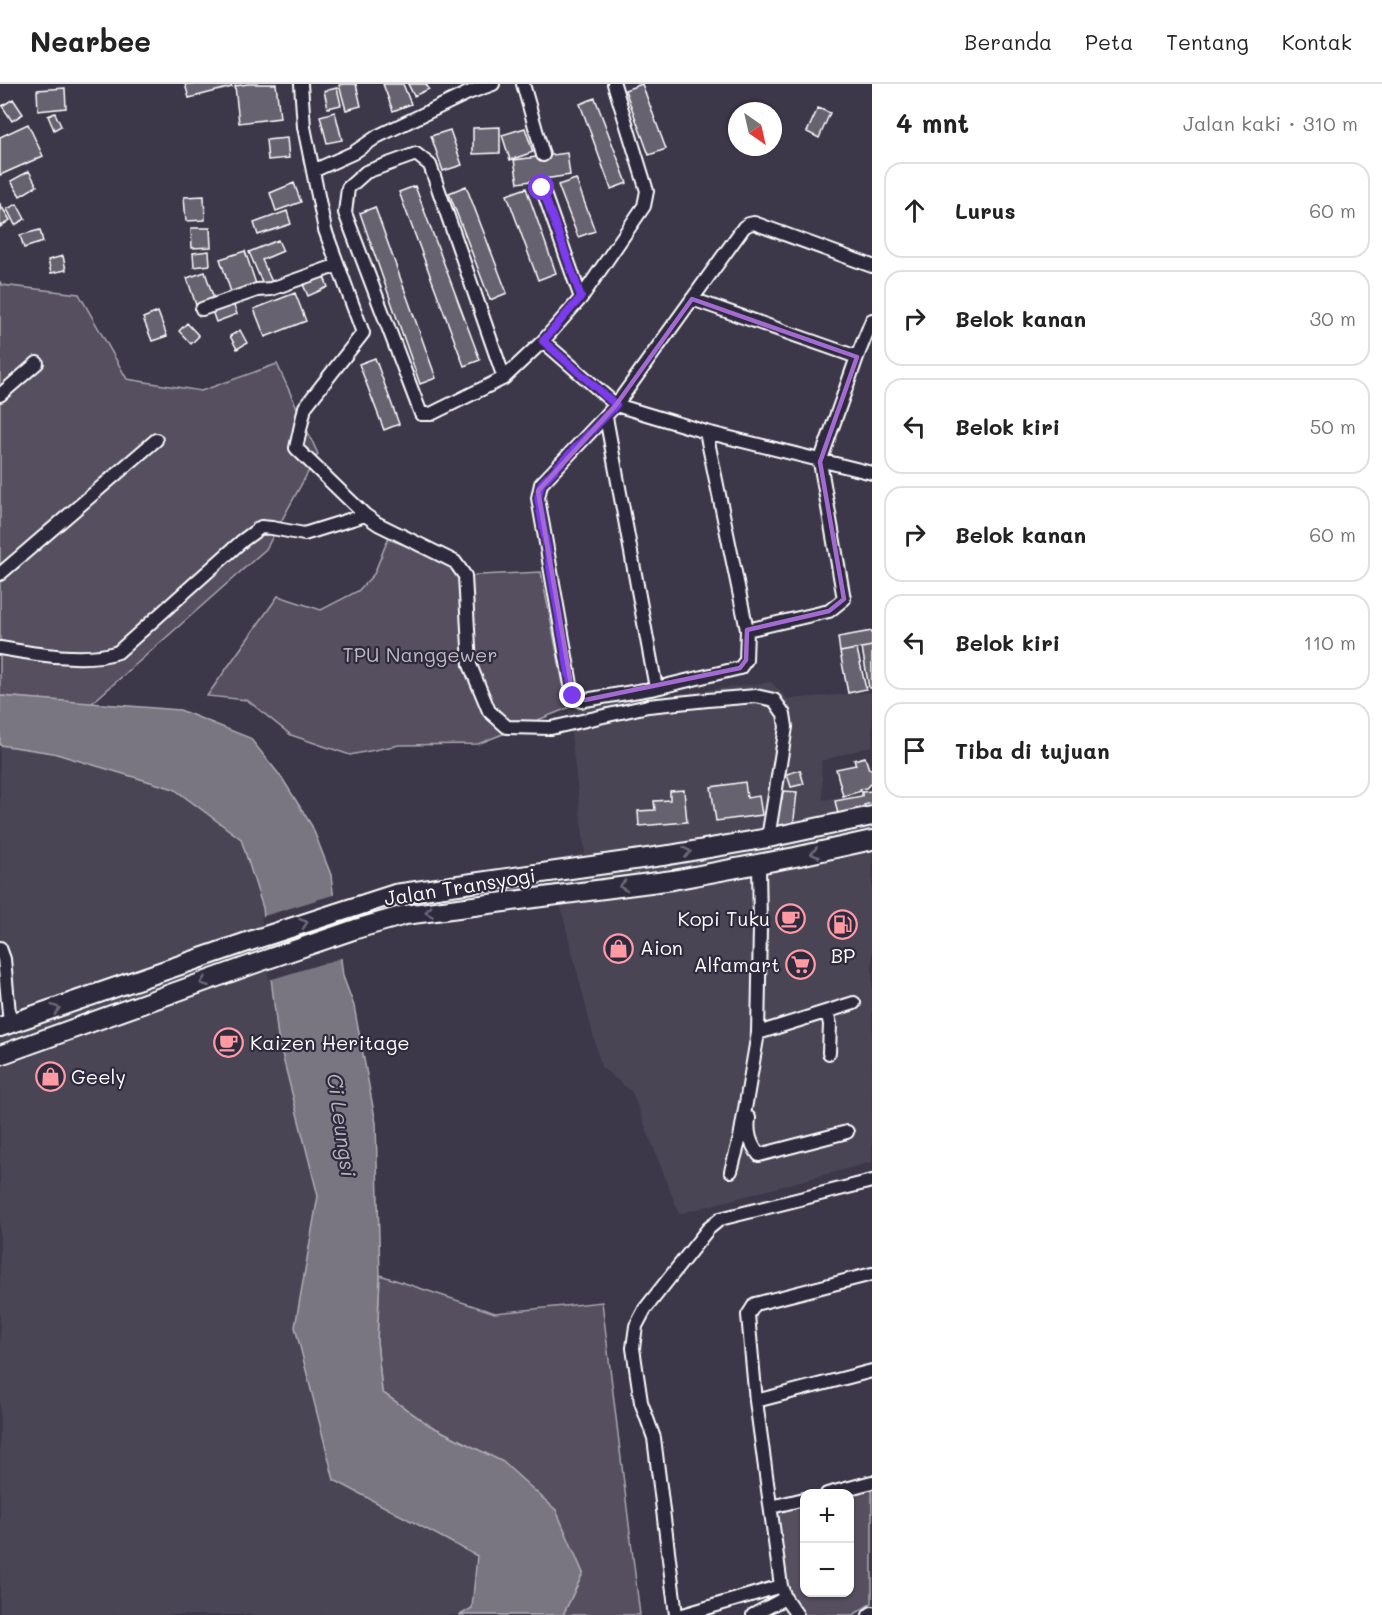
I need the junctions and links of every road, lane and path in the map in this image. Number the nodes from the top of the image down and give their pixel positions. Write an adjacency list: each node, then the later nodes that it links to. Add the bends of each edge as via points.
1 (301, 84): 7 (street)
2 (493, 84): 5 (street)
3 (523, 84): 6 (street)
4 (614, 84): 11 (street, via 647,191 644,206)
5 (466, 88): 7 (street)
6 (543, 155)
7 (313, 171): 9 (street, via 325,230)
8 (542, 188): 11 (street)
9 (338, 265): 13 (street); 26 (street, via 363,333 305,407 296,448)
10 (872, 266): 12 (street, via 754,223 744,227)
11 (581, 297): 15 (street)
12 (692, 299): 16 (street); 20 (street)
13 (202, 309)
14 (872, 320): 16 (street)
15 (543, 341): 18 (street); 20 (street)
16 (857, 357): 24 (street)
17 (37, 363): 19 (street)
18 (504, 378): 18 (street, via 431,414 421,414 345,213 348,188 366,172 416,154 430,165)
19 (0, 395)
20 (616, 405): 21 (street); 22 (street)
21 (606, 417): 30 (street); 30 (street, via 541,484 538,498 573,696 581,701)
22 (706, 432): 24 (street); 28 (street)
23 (156, 440): 27 (street)
24 (820, 462): 25 (street); 28 (street, via 844,599 829,611)
25 (872, 473)
26 (365, 516): 29 (street, via 304,534 261,527 118,652 94,657); 32 (street, via 454,562 465,576 470,665 489,711 507,727 551,728 648,706 756,696 774,700 784,714 786,727)
27 (0, 574)
28 (747, 630): 30 (street, via 746,660 740,668)
29 (0, 648)
30 (656, 688)
31 (872, 816): 32 (highway, Jalan Transyogi)
32 (768, 838): 38 (highway, Jalan Transyogi, one-way to 32, via 395,894)
33 (872, 840): 34 (highway, Jalan Transyogi, one-way to 34)
34 (759, 864): 39 (street); 41 (highway, Jalan Transyogi, one-way to 41, via 673,880 423,912 356,929)
35 (0, 948): 38 (street, via 4,958)
36 (854, 1003): 37 (street)
37 (827, 1012): 39 (street); 40 (street)
38 (5, 1026)
39 (763, 1031): 42 (street, via 748,1129 759,1155); 43 (street)
40 (829, 1053)
41 (0, 1055)
42 (847, 1132)
43 (731, 1171)
44 (872, 1180): 53 (street, via 720,1219 645,1309 636,1326 633,1348 641,1402 654,1438)
45 (872, 1274): 47 (street, via 755,1304 750,1309)
46 (872, 1371): 47 (street)
47 (756, 1401): 51 (street)
48 (872, 1482): 49 (street)
49 (846, 1489)
50 (800, 1500): 51 (street)
51 (771, 1507): 52 (street)
52 (783, 1592): 54 (street); 55 (street); 56 (street)
53 (676, 1615)
54 (682, 1615)
55 (753, 1615)
56 (797, 1615)

